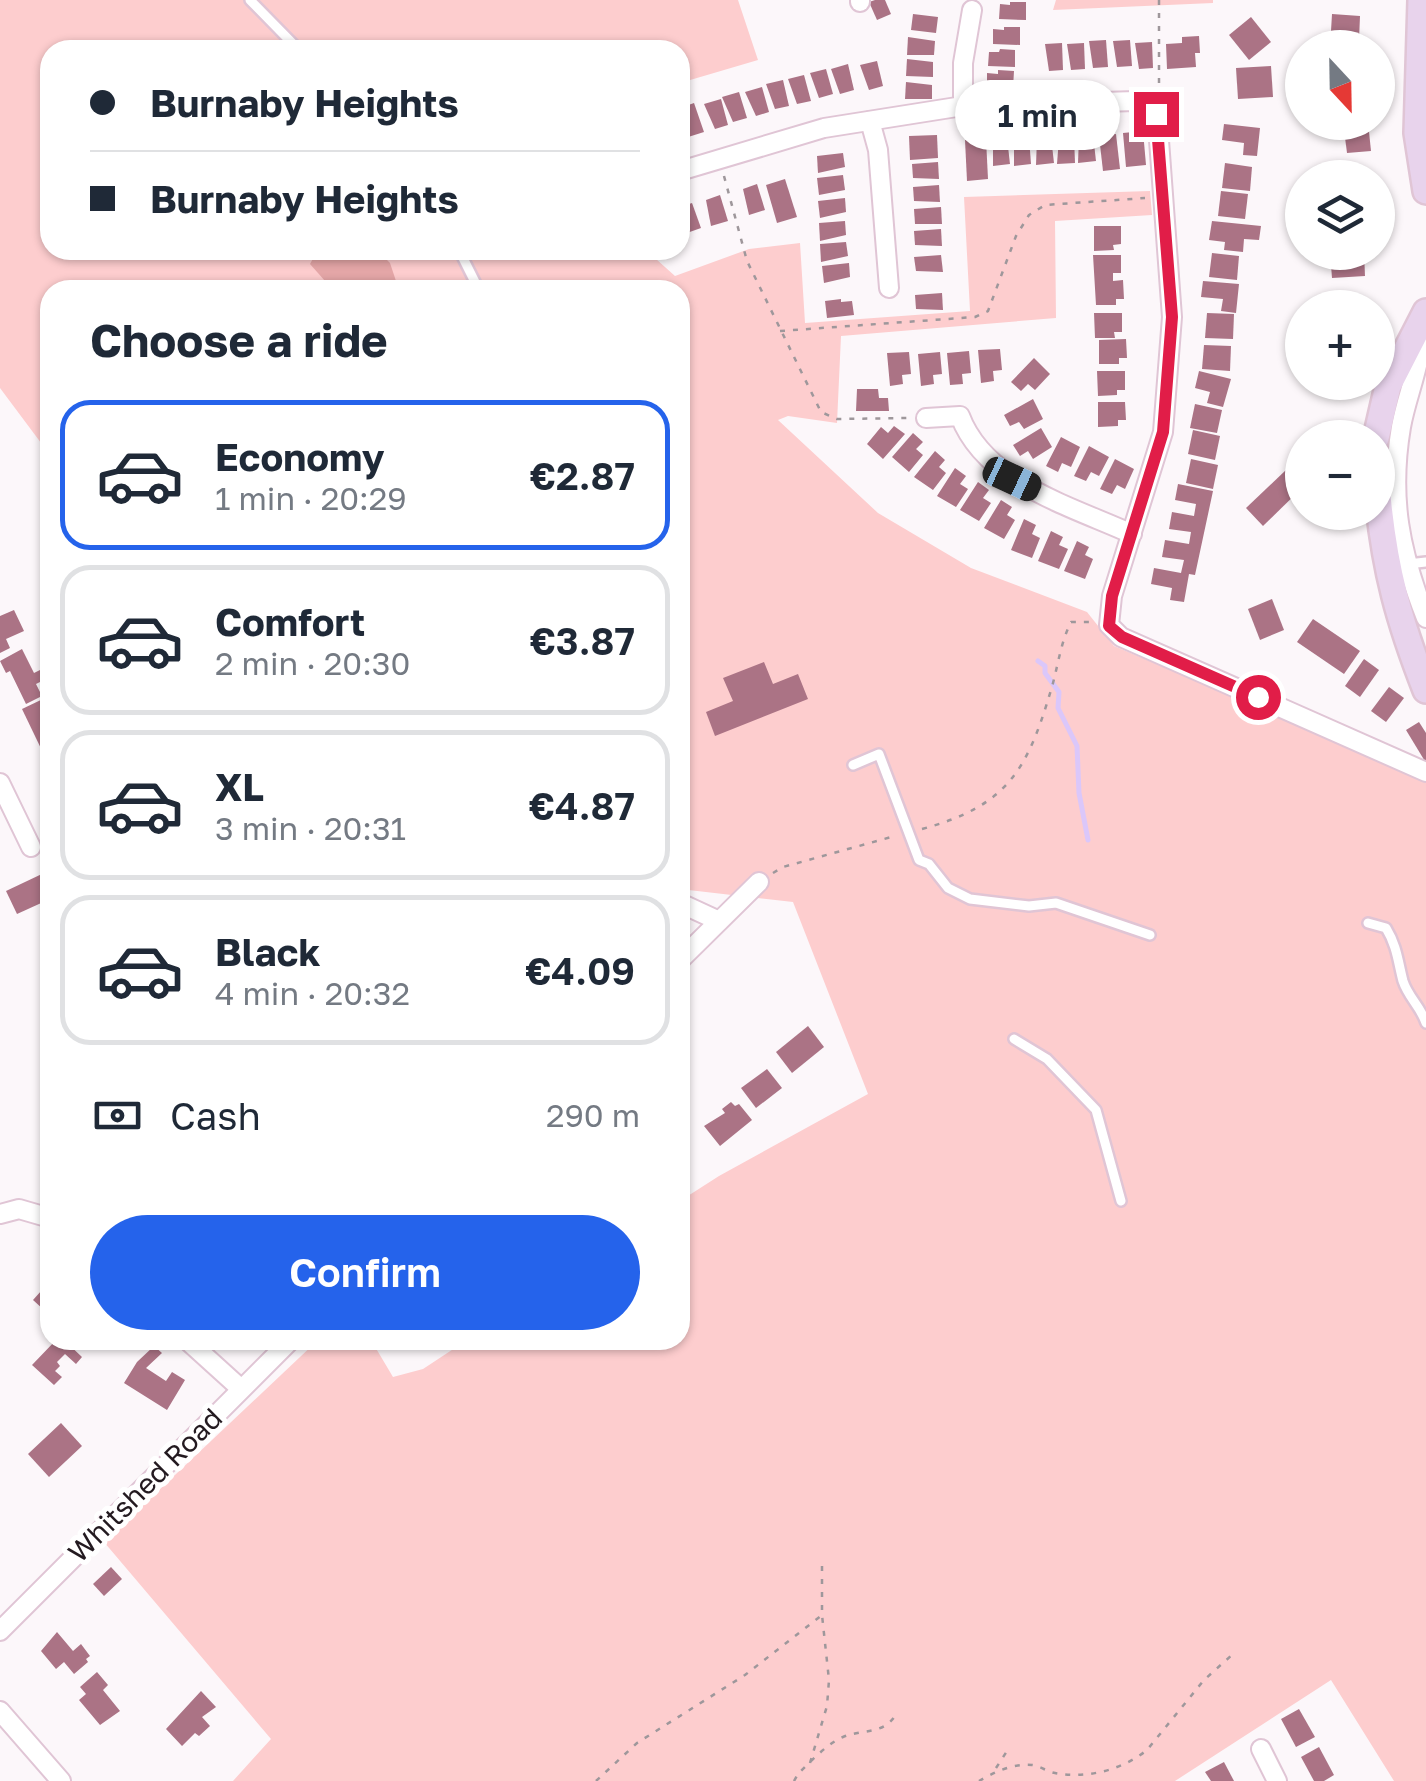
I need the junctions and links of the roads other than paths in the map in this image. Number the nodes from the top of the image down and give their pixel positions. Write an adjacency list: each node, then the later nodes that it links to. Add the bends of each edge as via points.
1 (250, 0): 4 (lane)
2 (1420, 0): 8 (main road, via 1418,134)
3 (972, 10): 5 (street)
4 (288, 40)
5 (963, 106): 6 (street); 14 (street, via 1136,101 1156,114 1172,317 1163,432)
6 (870, 121): 7 (street); 9 (street)
7 (690, 168)
8 (1426, 191)
9 (889, 288)
10 (1423, 319): 12 (main road, via 1388,386); 16 (street, via 1396,468)
11 (926, 418): 14 (street, via 960,416 966,433 1012,479)
12 (1380, 420)
13 (1381, 530): 18 (main road, via 1391,594)
14 (1132, 534): 20 (street, via 1109,626 1122,637)
15 (1426, 562): 16 (lane)
16 (1405, 564): 17 (street)
17 (1426, 618)
18 (1426, 690)
19 (853, 765): 27 (lane, via 879,754 920,860 955,893 1029,906 1056,903)
20 (1426, 772)
21 (0, 783): 22 (street)
22 (31, 847)
23 (760, 882): 25 (street)
24 (690, 908): 25 (street)
25 (720, 921): 28 (street)
26 (1368, 923): 29 (lane, via 1386,928 1403,982)
27 (1150, 935)
28 (690, 950)
29 (1426, 1023)
30 (1014, 1039): 31 (lane, via 1047,1059 1096,1110)
31 (1121, 1200)
32 (0, 1214): 33 (street)
33 (40, 1215)
34 (198, 1350): 36 (street)
35 (280, 1350): 36 (street, Whitshed Road)
36 (240, 1388): 37 (street, Whitshed Road)
37 (0, 1631)
38 (0, 1711): 40 (street)
39 (1261, 1749): 41 (street)
40 (60, 1781)
41 (1277, 1781)

